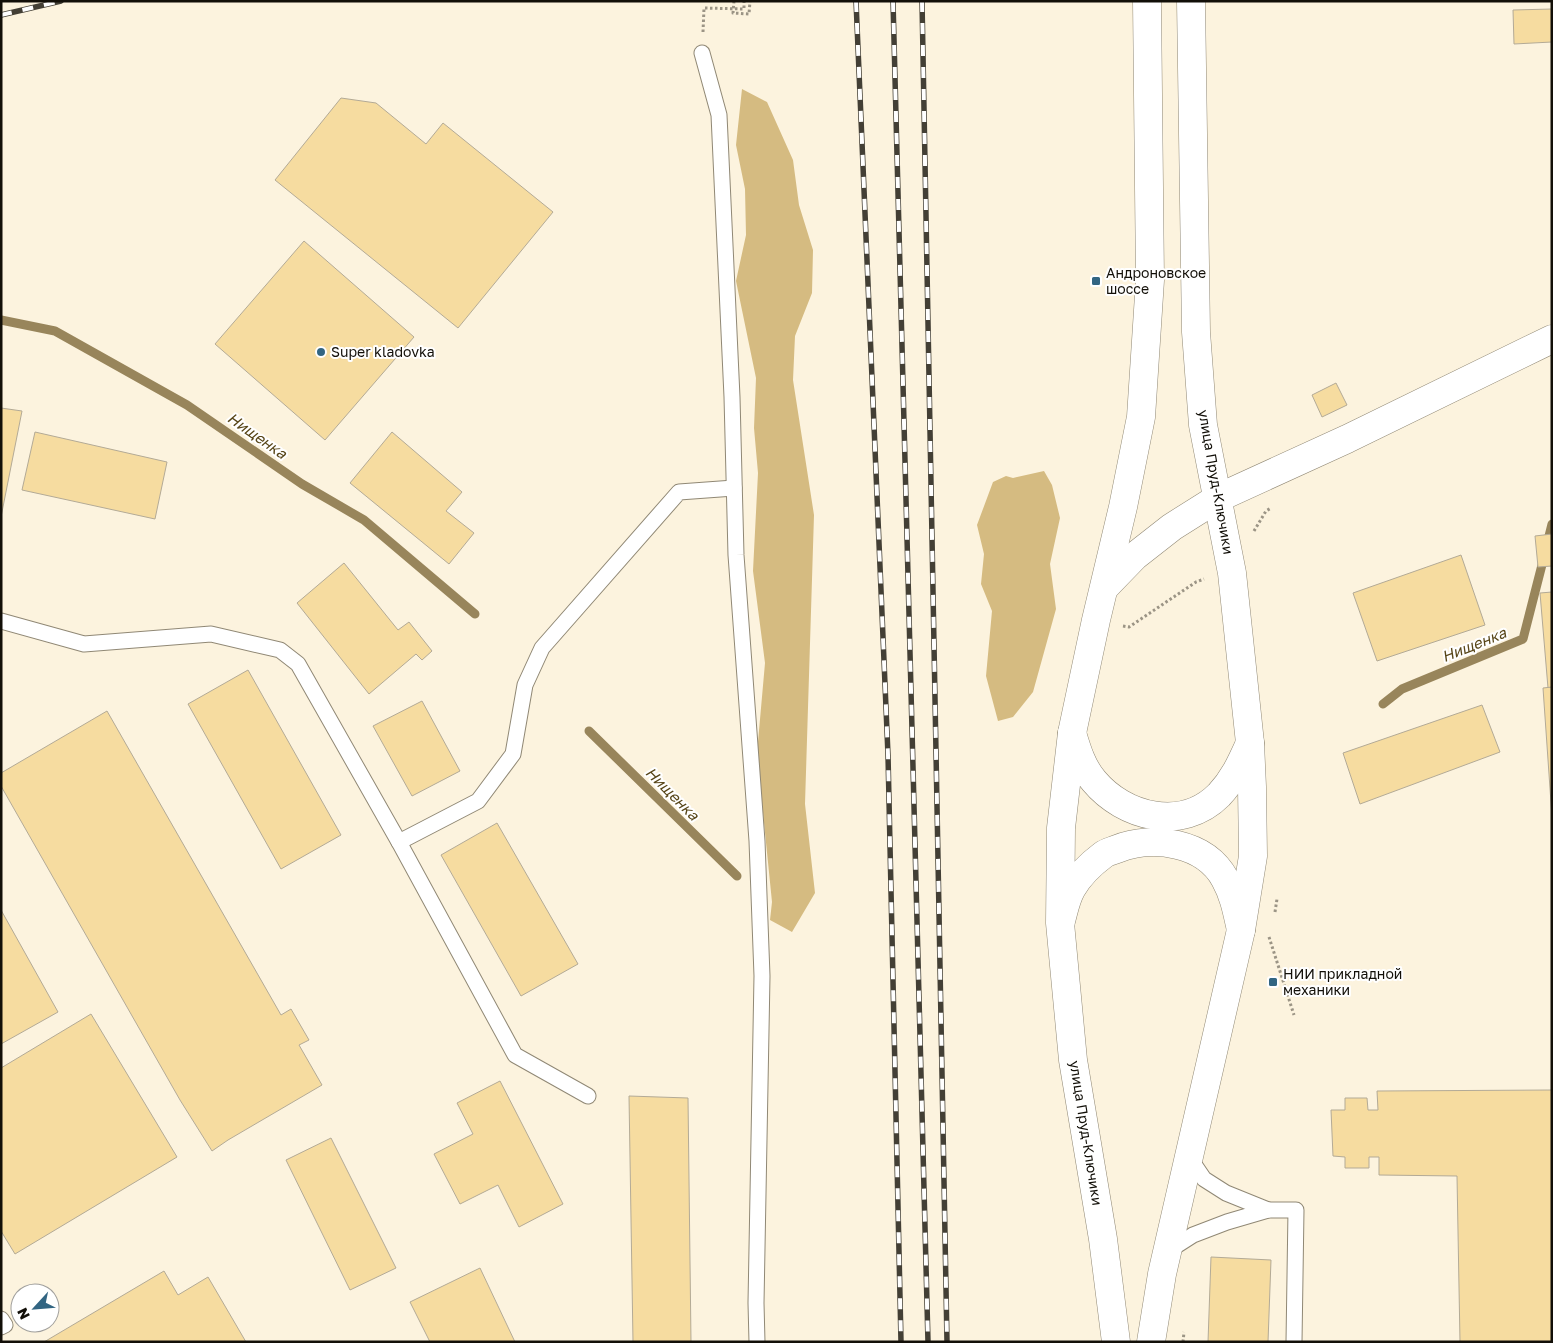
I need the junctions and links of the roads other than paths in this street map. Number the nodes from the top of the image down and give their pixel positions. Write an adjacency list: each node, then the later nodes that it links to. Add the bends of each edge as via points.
1 (1147, 1): 7 (street, улица Пруд-Ключики, via 1150,280 1141,417)
2 (1191, 1): 6 (street, улица Пруд-Ключики, via 1196,332 1203,426)
3 (702, 53): 5 (lane, via 719,115)
4 (1552, 340): 6 (street)
5 (734, 488): 11 (lane, via 679,492 542,648 525,685 513,754 478,801); 20 (lane, via 736,565 757,841 762,976)
6 (1218, 498): 7 (street, via 1172,527 1135,556); 10 (street, улица Пруд-Ключики, via 1232,573)
7 (1104, 588): 9 (street, улица Пруд-Ключики)
8 (1, 621): 11 (lane, via 84,644 211,634 280,650 298,664)
9 (1072, 733): 10 (street, улица Пруд-Ключики, via 1080,760 1093,780 1109,796 1150,816 1177,816 1200,809 1218,796 1235,776); 12 (street, улица Пруд-Ключики, via 1061,828)
10 (1250, 743): 13 (street, улица Пруд-Ключики, via 1253,856)
11 (399, 842): 14 (lane, via 515,1055)
12 (1060, 923): 13 (street, улица Пруд-Ключики, via 1071,889 1104,854 1130,844 1160,842 1186,847 1210,860 1224,877 1235,900); 21 (street, улица Пруд-Ключики, via 1073,1060 1103,1239)
13 (1241, 930): 15 (street, улица Пруд-Ключики)
14 (588, 1096)
15 (1188, 1156): 16 (lane, via 1204,1179 1218,1189); 17 (street, улица Пруд-Ключики)
16 (1268, 1210): 17 (lane, via 1193,1235); 23 (lane, via 1296,1210)
17 (1167, 1251): 22 (street, улица Пруд-Ключики)
18 (1, 1319): 19 (lane, via 4,1325)
19 (1, 1327)
20 (758, 1342)
21 (1116, 1342)
22 (1151, 1342)
23 (1294, 1342)

